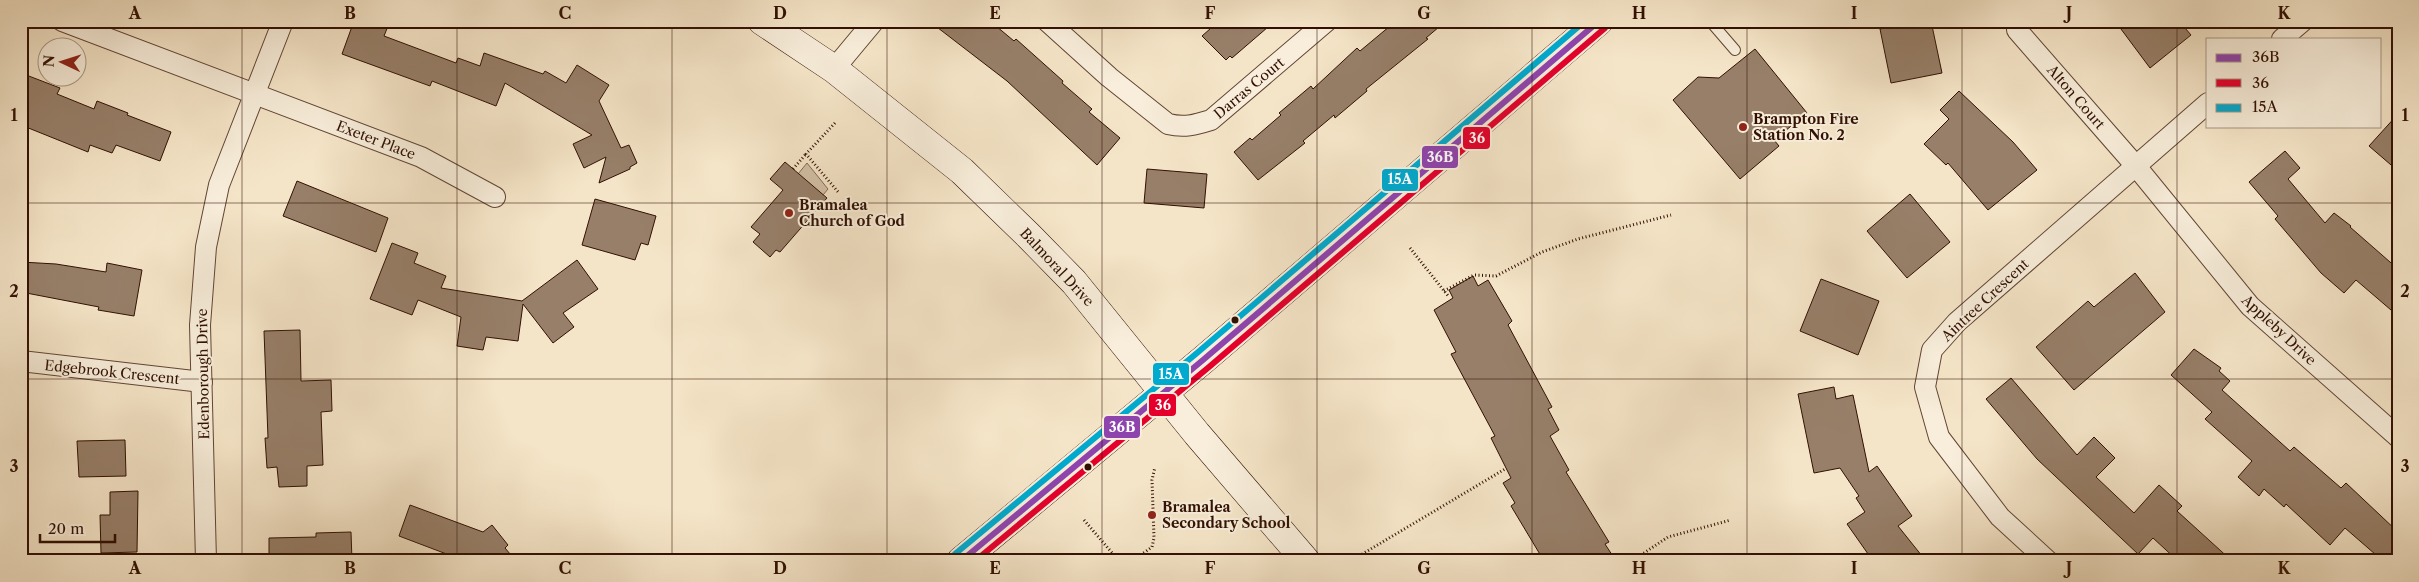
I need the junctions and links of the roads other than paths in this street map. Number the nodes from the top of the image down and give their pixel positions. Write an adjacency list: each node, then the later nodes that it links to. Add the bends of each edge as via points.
1 (62, 21): 14 (street)
2 (283, 21): 14 (street, Edenborough Drive)
3 (762, 21): 13 (main road, Balmoral Drive)
4 (874, 21): 13 (street)
5 (1047, 21): 6 (street, Darras Court, via 1116,83 1168,124 1180,127 1211,120)
6 (1327, 21)
7 (1598, 21): 20 (main road)
8 (1710, 21): 12 (lane)
9 (2303, 21): 11 (street)
10 (2017, 30): 16 (street, Alton Court)
11 (2283, 38)
12 (1735, 50)
13 (834, 69): 20 (main road, Balmoral Drive, via 962,171 1016,223 1074,282)
14 (253, 94): 17 (street, Exeter Place, via 420,157); 19 (street, Edenborough Drive, via 219,185 206,247 200,325)
15 (2206, 105): 16 (street, Aintree Crescent)
16 (2135, 165): 21 (street, Appleby Drive, via 2250,306); 25 (street, Aintree Crescent, via 1957,322 1932,350 1925,387 1939,437 2000,517)
17 (494, 197)
18 (21, 361): 19 (street, Edgebrook Crescent)
19 (202, 382): 22 (street, Edenborough Drive)
20 (1164, 393): 23 (main road); 24 (main road, Balmoral Drive)
21 (2398, 437)
22 (206, 561)
23 (961, 561)
24 (1306, 561)
25 (2048, 561)

